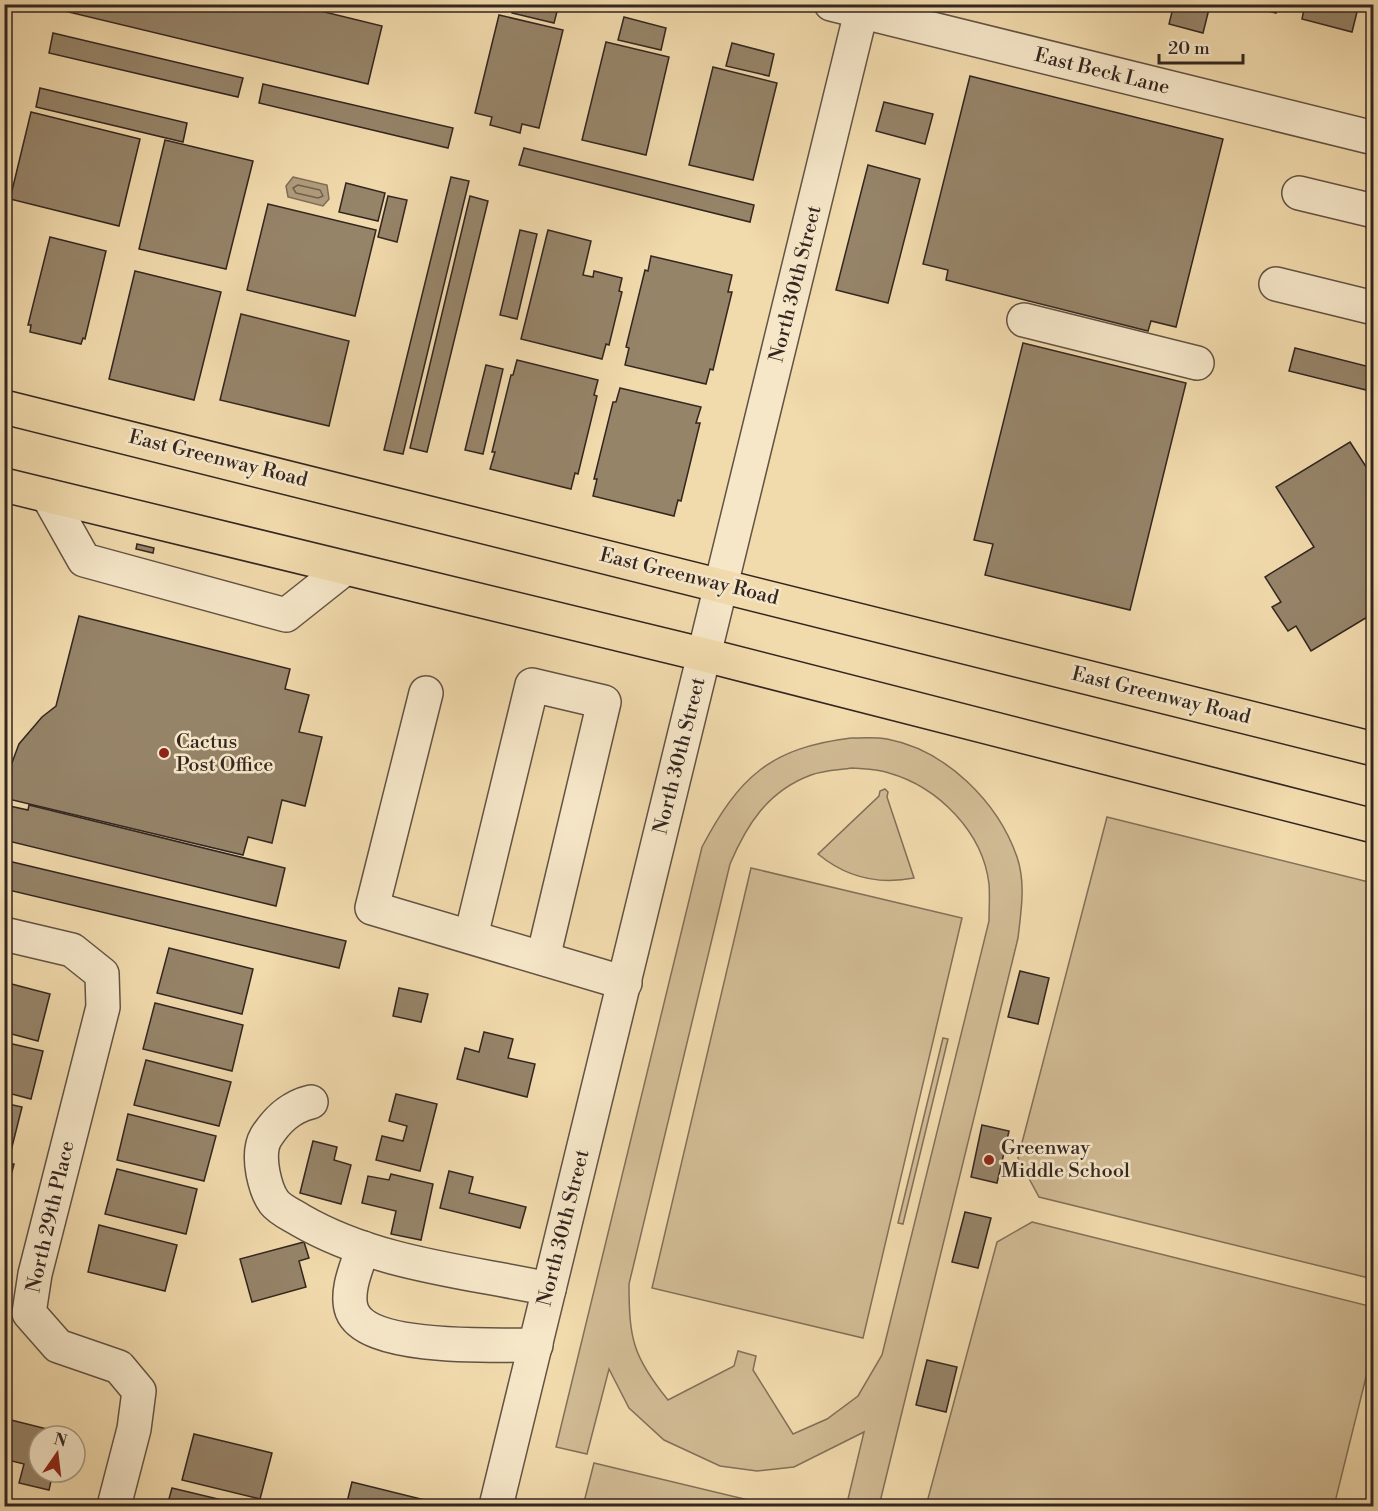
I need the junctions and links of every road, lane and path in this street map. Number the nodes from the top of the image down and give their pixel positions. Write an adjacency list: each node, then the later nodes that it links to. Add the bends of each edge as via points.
1 (852, 7): 2 (street, East Beck Lane); 13 (street, North 30th Street)
2 (1374, 138)
3 (1299, 192): 4 (street)
4 (1374, 211)
5 (1275, 284): 6 (street)
6 (1374, 308)
7 (1024, 320): 8 (street)
8 (1197, 363)
9 (4, 407): 13 (main road, East Greenway Road)
10 (4, 485): 11 (main road)
11 (48, 496): 12 (main road); 12 (street, via 84,560 286,615)
12 (344, 569): 14 (main road)
13 (722, 585): 14 (street, North 30th Street); 16 (main road, East Greenway Road)
14 (705, 655): 17 (main road); 21 (street, North 30th Street)
15 (426, 693): 19 (street, via 372,908)
16 (1374, 749)
17 (1374, 826)
18 (4, 934): 26 (street, North 29th Place, via 72,950 102,974 103,1007 35,1274 29,1313 58,1346 119,1367 139,1391 134,1429)
19 (471, 936): 20 (street); 20 (street, via 532,685 604,702)
20 (543, 958): 21 (street)
21 (625, 983): 24 (street, North 30th Street)
22 (311, 1102): 23 (street, via 298,1105 278,1120 264,1140 261,1162 265,1185 275,1203 290,1214 315,1229)
23 (363, 1248): 24 (street, via 425,1265); 25 (street, via 351,1288 351,1309 357,1319 402,1340)
24 (549, 1289): 25 (street, North 30th Street)
25 (536, 1345): 27 (street, North 30th Street)
26 (114, 1506)
27 (496, 1506)

